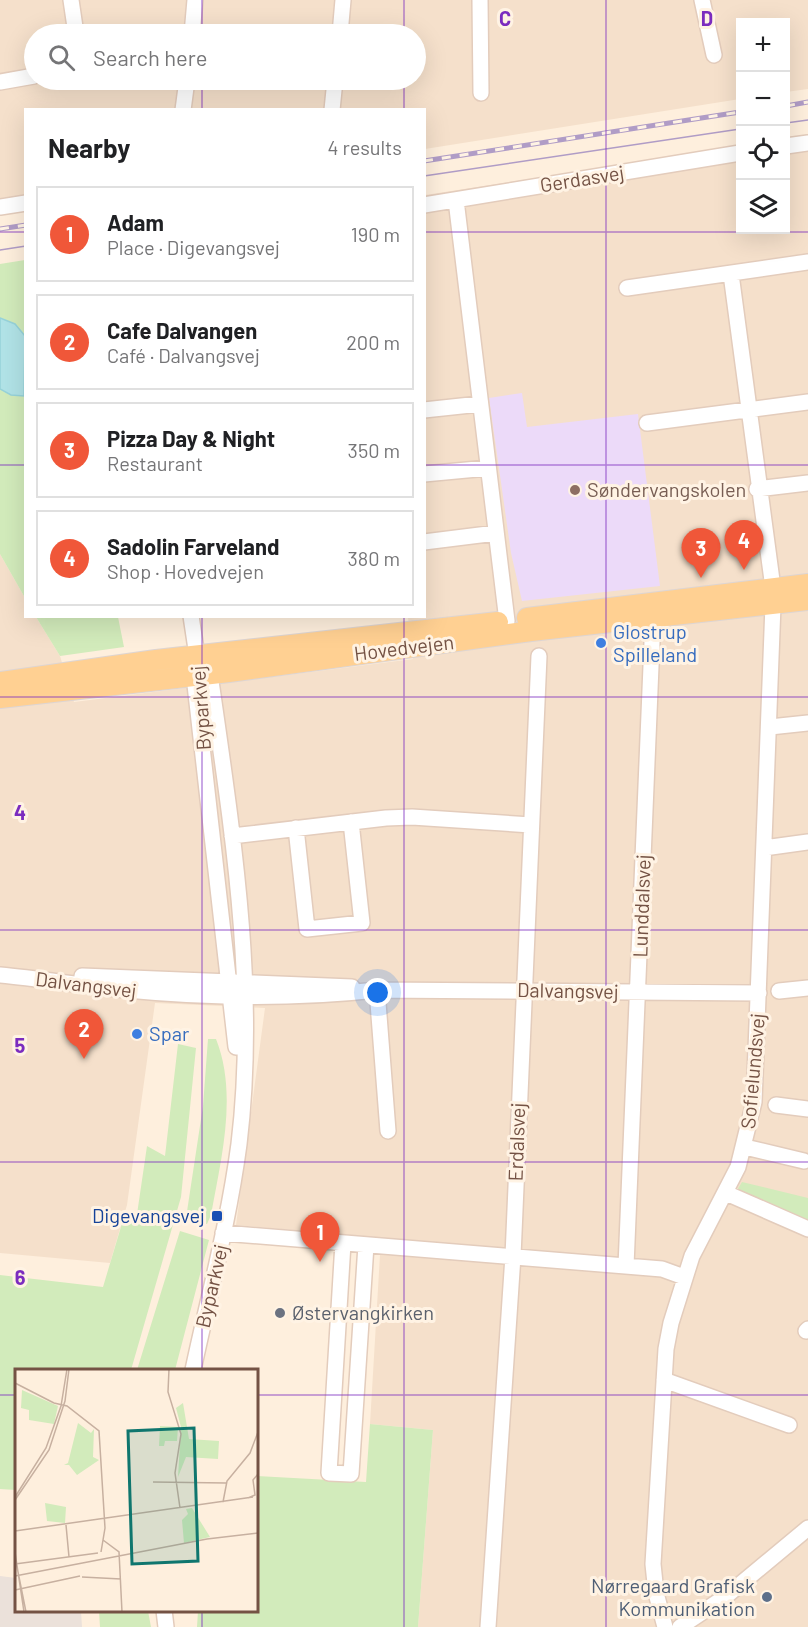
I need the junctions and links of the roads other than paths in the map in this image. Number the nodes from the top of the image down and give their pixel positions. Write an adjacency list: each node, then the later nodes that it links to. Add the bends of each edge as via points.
1 (71, 0): 6 (street)
2 (195, 0): 7 (street)
3 (343, 0): 8 (street)
4 (480, 0): 14 (street)
5 (702, 0): 9 (street)
6 (75, 24)
7 (193, 24)
8 (341, 24)
9 (714, 55)
10 (24, 77): 11 (street)
11 (0, 81)
12 (186, 90): 15 (street)
13 (334, 90): 16 (street)
14 (481, 93)
15 (183, 108)
16 (332, 108)
17 (808, 143): 18 (street)
18 (790, 145)
19 (736, 154): 20 (street, Gerdasvej)
20 (456, 200): 22 (street, Gerdasvej); 28 (street)
21 (24, 203): 23 (street)
22 (426, 205)
23 (0, 207)
24 (808, 262): 25 (street)
25 (731, 274): 26 (street); 30 (street, Sofielundsvej)
26 (627, 288)
27 (808, 402): 30 (street)
28 (480, 404): 29 (street); 32 (street)
29 (426, 410)
30 (749, 410): 31 (street); 35 (street, Sofielundsvej)
31 (646, 423)
32 (488, 468): 33 (street); 36 (street)
33 (426, 474)
34 (808, 483): 35 (street)
35 (758, 489): 39 (street, Sofielundsvej)
36 (496, 533): 37 (street); 43 (street)
37 (426, 542)
38 (808, 584): 39 (main road, Hovedvejen)
39 (773, 596): 40 (main road, Hovedvejen); 41 (main road, Hovedvejen); 43 (main road, Hovedvejen); 50 (street, Sofielundsvej)
40 (808, 600)
41 (661, 617): 46 (main road, Hovedvejen); 62 (street, Lunddalsvej, via 655,631)
42 (191, 618): 44 (street, Byparkvej)
43 (507, 621): 44 (main road, Hovedvejen)
44 (197, 656): 46 (street, Byparkvej); 47 (main road, Hovedvejen)
45 (539, 656): 52 (street, Erdalsvej)
46 (202, 675): 48 (main road, Hovedvejen); 54 (street, Byparkvej); 58 (street, Byparkvej)
47 (0, 682)
48 (0, 698)
49 (808, 723): 50 (street)
50 (770, 727): 56 (street, Sofielundsvej)
51 (351, 822): 52 (street, via 412,817); 53 (street); 53 (street, via 362,923 307,929)
52 (531, 825): 61 (street, Erdalsvej)
53 (296, 828): 54 (street)
54 (232, 836): 58 (street, Byparkvej)
55 (808, 843): 56 (street)
56 (764, 848): 64 (street, Sofielundsvej)
57 (5, 975): 58 (street, Dalvangsvej, via 126,990)
58 (237, 988): 60 (street, Dalvangsvej, via 335,985); 72 (street, Byparkvej, via 243,1094 239,1144)
59 (808, 988): 63 (street)
60 (377, 990): 61 (street, Dalvangsvej); 67 (street)
61 (524, 990): 62 (street, Dalvangsvej); 75 (street, Erdalsvej)
62 (638, 992): 64 (street, Dalvangsvej); 76 (street, Lunddalsvej)
63 (779, 992)
64 (759, 993): 68 (street, Sofielundsvej, via 754,1102)
65 (776, 1105): 66 (street)
66 (808, 1109)
67 (388, 1131)
68 (745, 1147): 69 (street); 70 (street, Sofielundsvej)
69 (804, 1161)
70 (726, 1193): 71 (street); 77 (street, Sofielundsvej)
71 (808, 1230)
72 (223, 1233): 73 (street); 78 (street, Byparkvej)
73 (343, 1243): 74 (street); 74 (street, via 329,1473 351,1474)
74 (366, 1245): 75 (street)
75 (513, 1256): 76 (street); 84 (street, Erdalsvej)
76 (626, 1266): 77 (street, via 666,1269)
77 (684, 1277): 79 (street, Sofielundsvej, via 668,1336)
78 (193, 1369)
79 (664, 1380): 80 (street); 85 (street, Sofielundsvej, via 653,1564)
80 (789, 1425)
81 (808, 1529): 86 (street)
82 (164, 1612): 83 (street)
83 (166, 1627)
84 (488, 1627)
85 (665, 1627)
86 (680, 1627)

